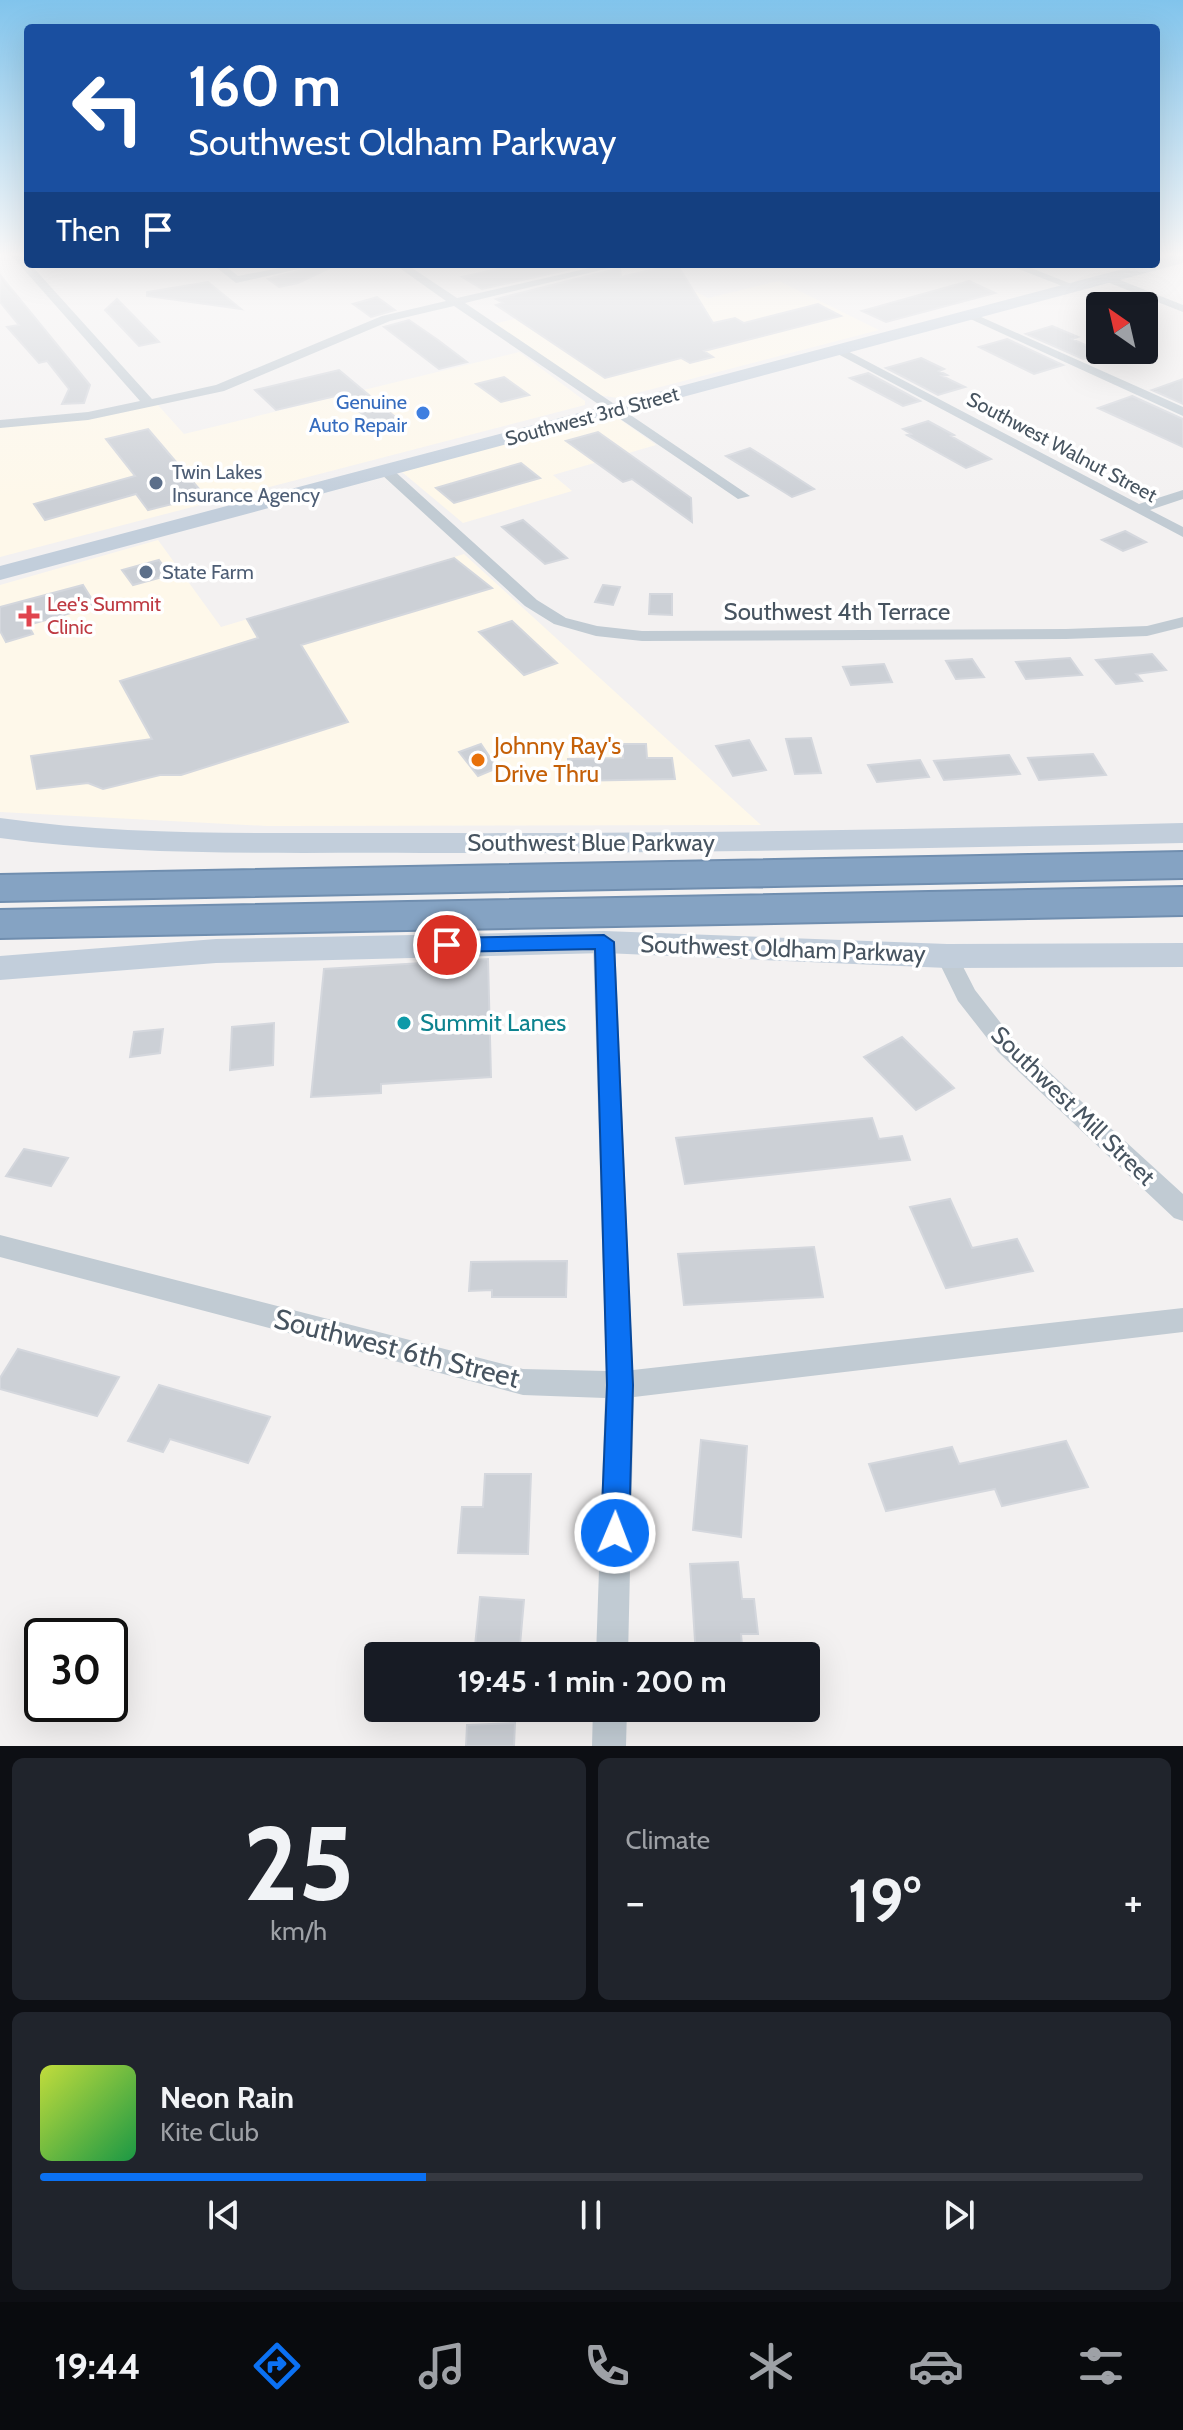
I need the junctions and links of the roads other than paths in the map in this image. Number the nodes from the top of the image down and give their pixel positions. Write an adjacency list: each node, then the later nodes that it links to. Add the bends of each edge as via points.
1 (89, 336): 7 (street)
2 (336, 336): 7 (street, via 220,388)
3 (506, 336): 8 (street)
4 (889, 336): 6 (street, Southwest 3rd Street)
5 (1017, 336): 9 (street)
6 (838, 350): 8 (street, Southwest 3rd Street); 14 (street, Southwest Walnut Street)
7 (148, 402): 10 (street, via 88,416)
8 (614, 409): 11 (street, Southwest 3rd Street); 13 (street)
9 (1183, 412)
10 (0, 424)
11 (386, 471): 16 (street, Southwest 3rd Street); 17 (street, Southwest 4th Terrace, via 531,603 560,621 596,631 642,636 1066,634 1147,631)
12 (1183, 494): 14 (street)
13 (743, 496)
14 (1138, 509): 15 (street, Southwest Walnut Street)
15 (1183, 533)
16 (0, 573)
17 (1183, 622)
18 (0, 828): 19 (street, Southwest Blue Parkway, via 232,842 703,844)
19 (1183, 833)
20 (1183, 865): 23 (highway)
21 (0, 880): 23 (highway)
22 (0, 888): 23 (highway)
23 (52, 888)
24 (1183, 901): 25 (highway)
25 (0, 924)
26 (604, 942): 28 (street, Southwest Oldham Parkway); 29 (street, Southwest Oldham Parkway, via 216,951); 33 (street)
27 (1183, 955): 28 (street, Southwest Oldham Parkway)
28 (947, 956): 30 (street, Southwest Mill Street, via 966,995 1006,1046)
29 (0, 968)
30 (1183, 1210)
31 (0, 1246): 33 (street, Southwest 6th Street, via 523,1382)
32 (1183, 1320): 33 (street, Southwest 6th Street)
33 (620, 1385): 34 (street)
34 (612, 1642)
35 (610, 1722): 36 (street)
36 (609, 1746)

